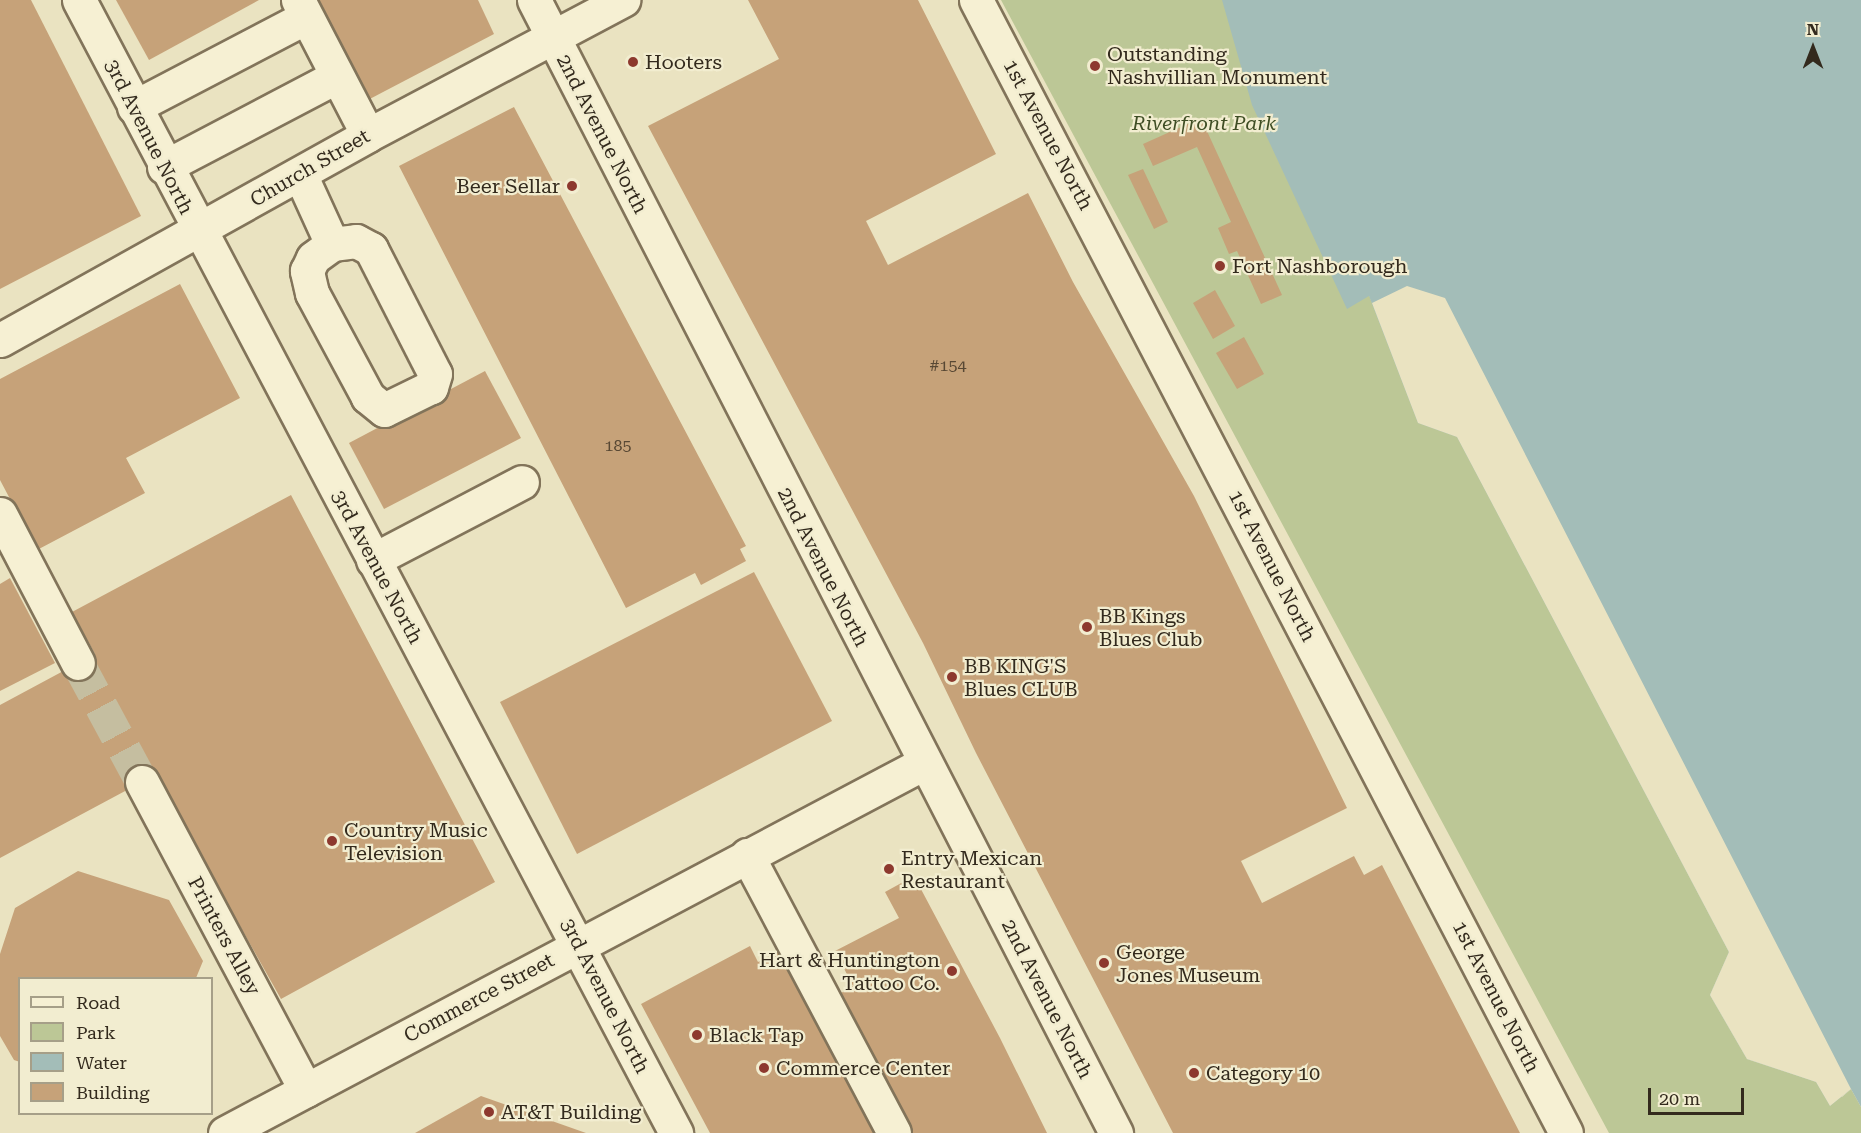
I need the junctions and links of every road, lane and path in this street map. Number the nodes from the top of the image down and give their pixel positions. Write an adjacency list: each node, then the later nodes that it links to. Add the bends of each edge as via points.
1 (79, 0): 8 (street, 3rd Avenue North)
2 (534, 0): 6 (street, 2nd Avenue North)
3 (623, 0): 6 (street, Church Street)
4 (976, 0): 28 (street, 1st Avenue North)
5 (302, 8): 7 (street); 8 (street)
6 (552, 36): 9 (street, Church Street); 19 (street, 2nd Avenue North)
7 (337, 76): 9 (street); 10 (street)
8 (134, 107): 10 (street, 3rd Avenue North)
9 (368, 135): 11 (street, Church Street)
10 (164, 167): 12 (street, 3rd Avenue North)
11 (300, 174): 12 (street, Church Street); 13 (street)
12 (198, 232): 14 (street, Church Street); 17 (street, 3rd Avenue North)
13 (332, 244): 13 (street, via 312,258 307,271 312,293 368,397 384,410 431,387 435,374 371,249 356,241)
14 (0, 340)
15 (522, 482): 17 (street)
16 (0, 514): 18 (street)
17 (374, 560): 22 (street, 3rd Avenue North)
18 (78, 663)
19 (924, 763): 21 (street, Commerce Street); 27 (street, 2nd Avenue North)
20 (142, 782): 23 (street, Printers Alley)
21 (747, 855): 22 (street, Commerce Street); 26 (street)
22 (579, 945): 23 (street, Commerce Street); 25 (street, 3rd Avenue North)
23 (306, 1090): 24 (street, Commerce Street)
24 (225, 1133)
25 (676, 1133)
26 (894, 1133)
27 (1116, 1133)
28 (1566, 1133)

